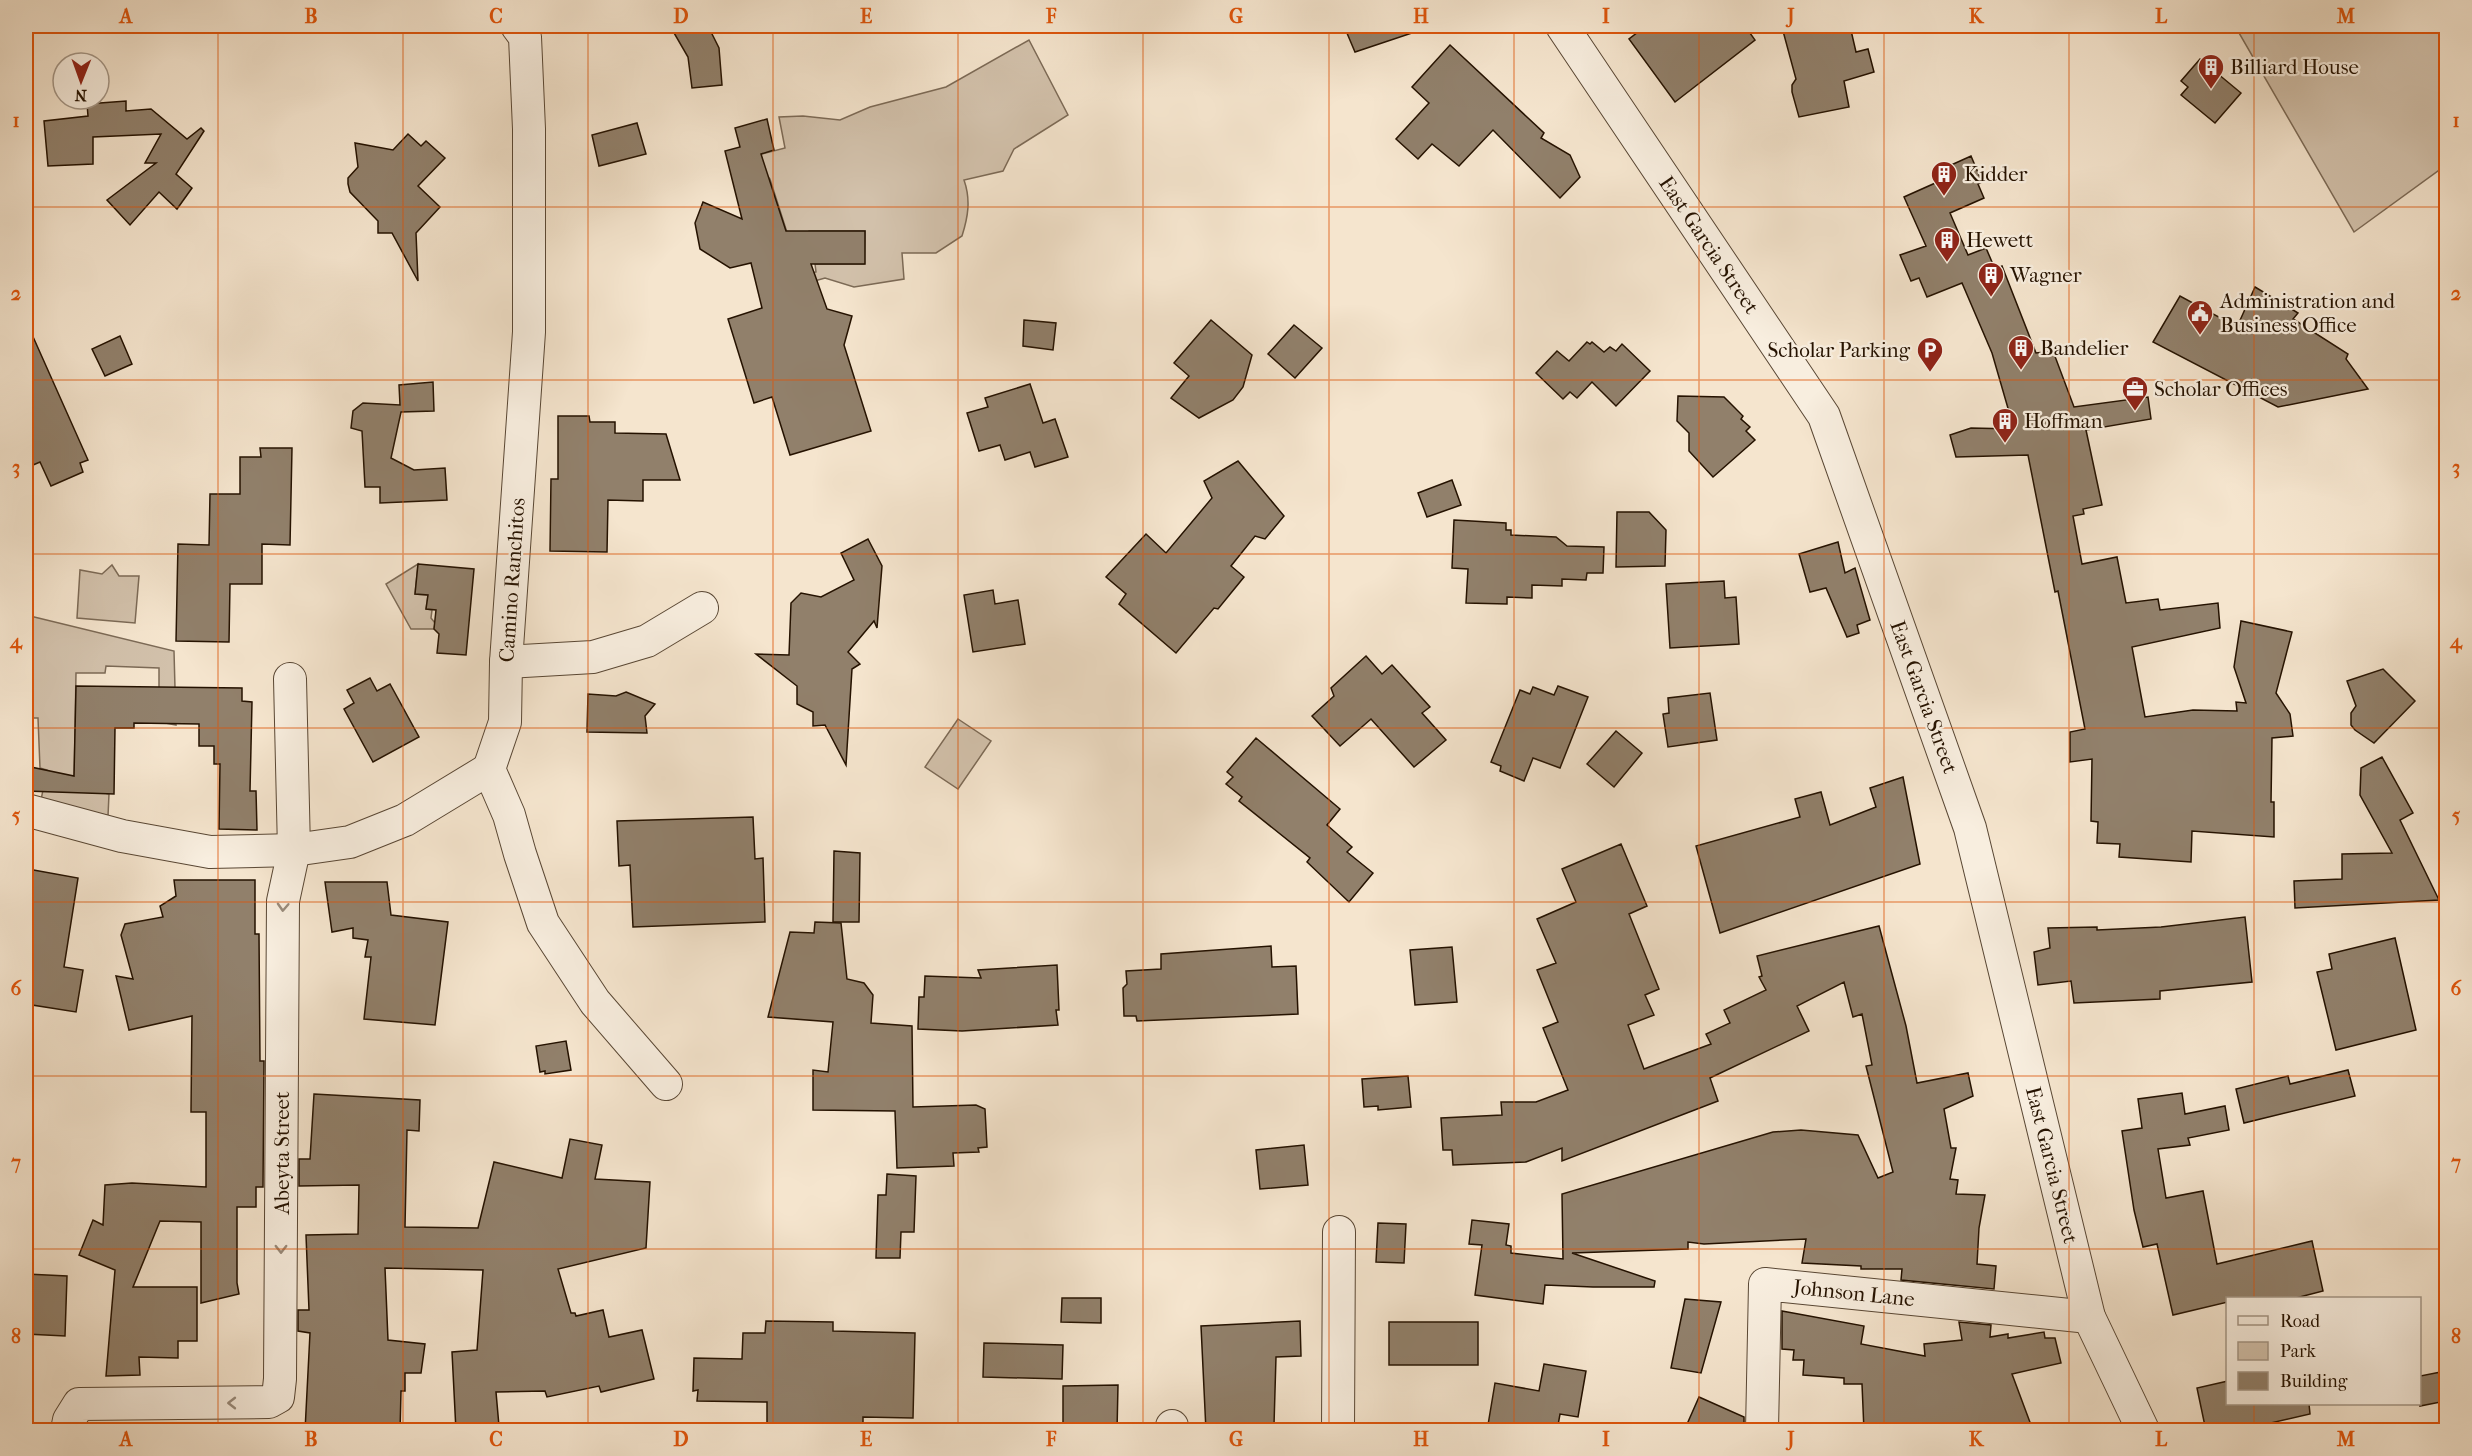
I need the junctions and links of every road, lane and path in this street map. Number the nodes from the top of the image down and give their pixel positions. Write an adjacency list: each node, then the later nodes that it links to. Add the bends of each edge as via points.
1 (517, 26): 4 (street, Camino Ranchitos, via 525,37 529,118 529,332)
2 (1562, 26): 11 (street, East Garcia Street, via 1824,416 1970,828)
3 (702, 608): 4 (street, via 646,641 593,657)
4 (506, 662): 6 (street, Camino Ranchitos, via 505,722)
5 (290, 680): 8 (street, Abeyta Street)
6 (489, 769): 8 (street, via 405,820 351,842); 9 (street, via 509,815 543,923 595,1002)
7 (26, 810): 8 (street, via 122,836 210,852)
8 (294, 850): 12 (street, Abeyta Street, one-way to 12, via 283,901 278,1397 269,1402 79,1404)
9 (666, 1084)
10 (1339, 1232): 13 (street)
11 (2089, 1317): 14 (street, Johnson Lane, via 1765,1284); 15 (street, East Garcia Street)
12 (67, 1431)
13 (1338, 1431)
14 (1762, 1431)
15 (2143, 1431)

